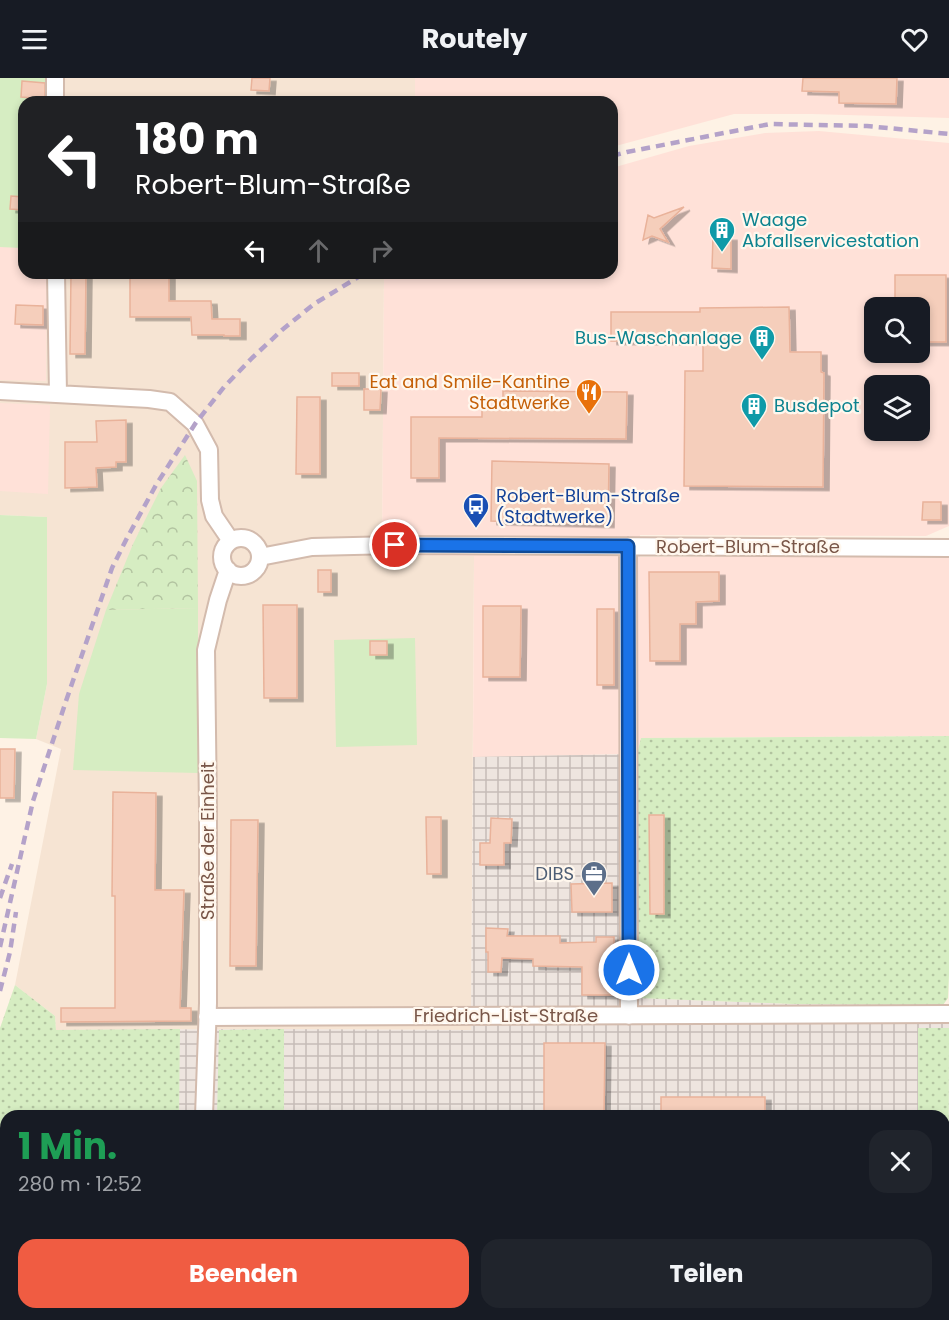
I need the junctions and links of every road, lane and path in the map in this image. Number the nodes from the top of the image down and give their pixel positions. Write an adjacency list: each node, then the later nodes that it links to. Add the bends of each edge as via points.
1 (55, 78): 2 (street)
2 (55, 96)
3 (56, 279): 5 (street)
4 (0, 391): 5 (street)
5 (58, 394): 6 (street, via 170,402 195,424 209,450 210,500 214,516)
6 (231, 541): 9 (street, via 248,539 260,551); 10 (street, Straße der Einheit, via 223,559)
7 (628, 546): 8 (street, Robert-Blum-Straße); 9 (street, Robert-Blum-Straße, via 312,547); 12 (street)
8 (949, 548)
9 (260, 557): 10 (street, via 258,566 246,575)
10 (228, 570): 13 (street, Straße der Einheit, via 206,650)
11 (949, 1014): 12 (street, Friedrich-List-Straße)
12 (629, 1016): 13 (street, Friedrich-List-Straße)
13 (207, 1017): 14 (street, Straße der Einheit)
14 (204, 1110)

